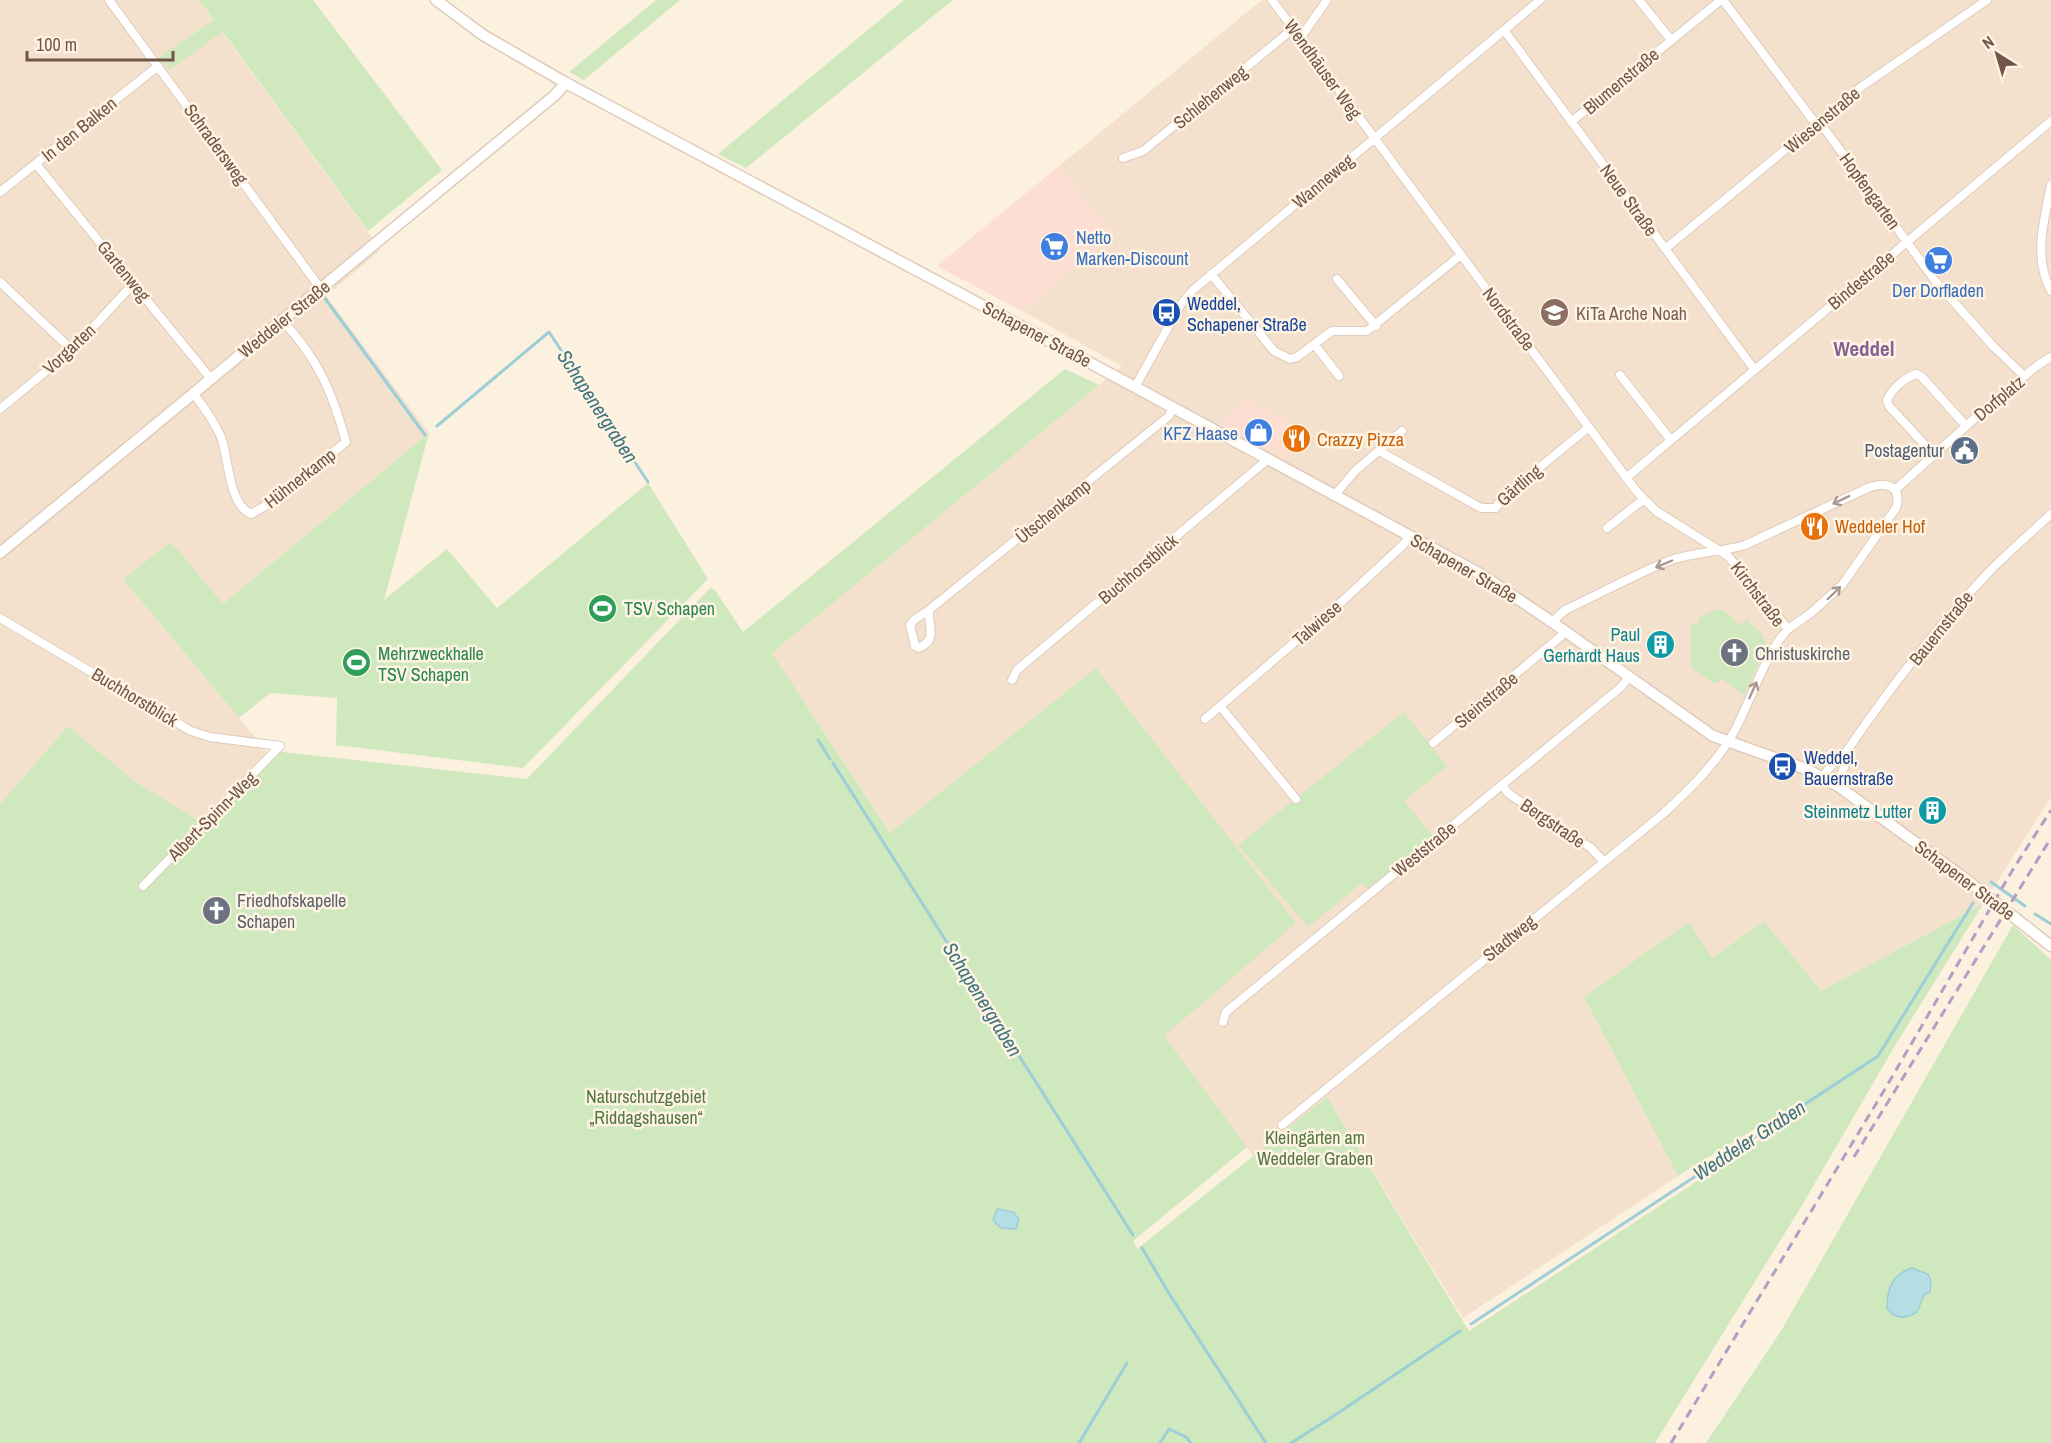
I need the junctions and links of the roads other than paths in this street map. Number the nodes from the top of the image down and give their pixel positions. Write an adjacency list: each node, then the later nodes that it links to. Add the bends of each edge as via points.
1 (109, 0): 13 (street, Schradersweg)
2 (436, 0): 14 (street, Schapener Straße, via 483,35)
3 (1272, 0): 9 (street, Wendhäuser Weg)
4 (1327, 0): 11 (street)
5 (1540, 0): 10 (street, Wanneweg)
6 (1639, 0): 12 (street, Blumenstraße)
7 (1722, 0): 12 (street, Blumenstraße); 17 (street, Hopfengarten)
8 (1987, 0): 17 (street, Wiesenstraße, via 1872,79)
9 (1293, 29): 11 (street, Wendhäuser Weg); 19 (street, Schlehenweg, via 1143,151)
10 (1504, 30): 16 (street, Neue Straße); 18 (street, Wanneweg)
11 (1301, 37): 18 (street, Wendhäuser Weg)
12 (1671, 40): 16 (street, Blumenstraße)
13 (158, 66): 20 (street, In den Balken); 30 (street, Schradersweg)
14 (566, 83): 30 (street, Weddeler Straße); 42 (street, Schapener Straße)
15 (2051, 121): 23 (street, Bindestraße)
16 (1571, 122): 24 (street, Neue Straße)
17 (1818, 124): 23 (street, Hopfengarten); 24 (street, Wiesenstraße)
18 (1374, 138): 25 (street, Nordstraße); 26 (street, Wanneweg)
19 (1123, 158)
20 (36, 164): 22 (street, In den Balken); 29 (street, Gartenweg)
21 (2051, 185): 31 (street, via 2040,262)
22 (0, 192)
23 (1907, 242): 37 (street, Bindestraße); 40 (street, Hopfengarten, via 1936,282)
24 (1665, 249): 37 (street, Neue Straße)
25 (1461, 255): 33 (street); 47 (street, Nordstraße)
26 (1211, 274): 34 (street, via 1274,351 1290,359); 42 (street, Wanneweg, via 1181,304)
27 (1337, 279): 33 (street)
28 (0, 282): 35 (street)
29 (134, 284): 35 (street, Vorgarten); 41 (street, Gartenweg)
30 (321, 289): 32 (street, Weddeler Straße)
31 (2051, 291)
32 (282, 320): 41 (street, Weddeler Straße); 43 (street, Hühnerkamp, via 310,352 321,372 346,442 251,514 241,506 220,436)
33 (1376, 326): 34 (street, via 1367,331 1332,330)
34 (1314, 344): 39 (street)
35 (72, 350): 45 (street, Vorgarten)
36 (2051, 357): 40 (street, Dorfplatz)
37 (1754, 369): 49 (street, Bindestraße)
38 (1620, 375): 49 (street)
39 (1339, 376)
40 (2024, 376): 46 (street, Dorfplatz)
41 (211, 380): 43 (street, Weddeler Straße)
42 (1135, 387): 44 (street, Schapener Straße)
43 (194, 393): 61 (street, Weddeler Straße)
44 (1173, 407): 52 (street, Schapener Straße); 62 (street, Ütschenkamp, via 1169,416)
45 (0, 410)
46 (1966, 426): 51 (street, Dorfplatz); 51 (street, via 1917,374 1890,393 1889,406)
47 (1589, 427): 50 (street, Gärtling, via 1501,499 1496,508 1481,508); 53 (street, Nordstraße)
48 (1402, 430): 50 (street)
49 (1670, 439): 53 (street, Bindestraße)
50 (1379, 451): 55 (street)
51 (1934, 455): 54 (street, Dorfplatz)
52 (1267, 460): 55 (street, Schapener Straße); 68 (street, Buchhorstblick, via 1017,670)
53 (1626, 478): 56 (street, Nordstraße)
54 (1895, 490): 60 (street, one-way to 60, via 1884,484 1870,487 1760,540); 65 (street, one-way to 54, via 1842,585 1896,508)
55 (1334, 496): 59 (street, Schapener Straße)
56 (1644, 499): 58 (street); 60 (street, Nordstraße, via 1656,511)
57 (2051, 514): 74 (street, Bauernstraße, via 1952,613)
58 (1607, 528)
59 (1409, 536): 64 (street, Schapener Straße, via 1482,575); 69 (street, Talwiese, via 1337,606)
60 (1720, 550): 64 (street, Kirchstraße, one-way to 64, via 1672,560 1564,610); 65 (street, Kirchstraße)
61 (0, 553)
62 (929, 610)
63 (0, 618): 73 (street, Buchhorstblick, via 191,730 210,737)
64 (1552, 622): 66 (street, Schapener Straße)
65 (1788, 628): 71 (street, Kirchstraße, one-way to 65, via 1772,650)
66 (1566, 632): 67 (street, Schapener Straße); 72 (street, Steinstraße)
67 (1629, 677): 71 (street, Schapener Straße, via 1698,727); 76 (street, Weststraße)
68 (1012, 680)
69 (1220, 706): 70 (street, Talwiese); 78 (street)
70 (1205, 719)
71 (1727, 742): 75 (street, Schapener Straße); 79 (street, Stadtweg, via 1713,763 1674,803)
72 (1433, 743)
73 (280, 746): 80 (street, Albert-Spinn-Weg)
74 (1844, 755): 75 (street, Bauernstraße); 77 (street, Bauernstraße)
75 (1822, 777): 77 (street, Schapener Straße)
76 (1502, 785): 79 (street, Bergstraße, via 1509,794 1591,848); 82 (street, Weststraße, via 1226,1012)
77 (1838, 786): 81 (street, Schapener Straße)
78 (1296, 799)
79 (1603, 861): 83 (street, Stadtweg)
80 (143, 885)
81 (2048, 944)
82 (1223, 1022)
83 (1282, 1125)

